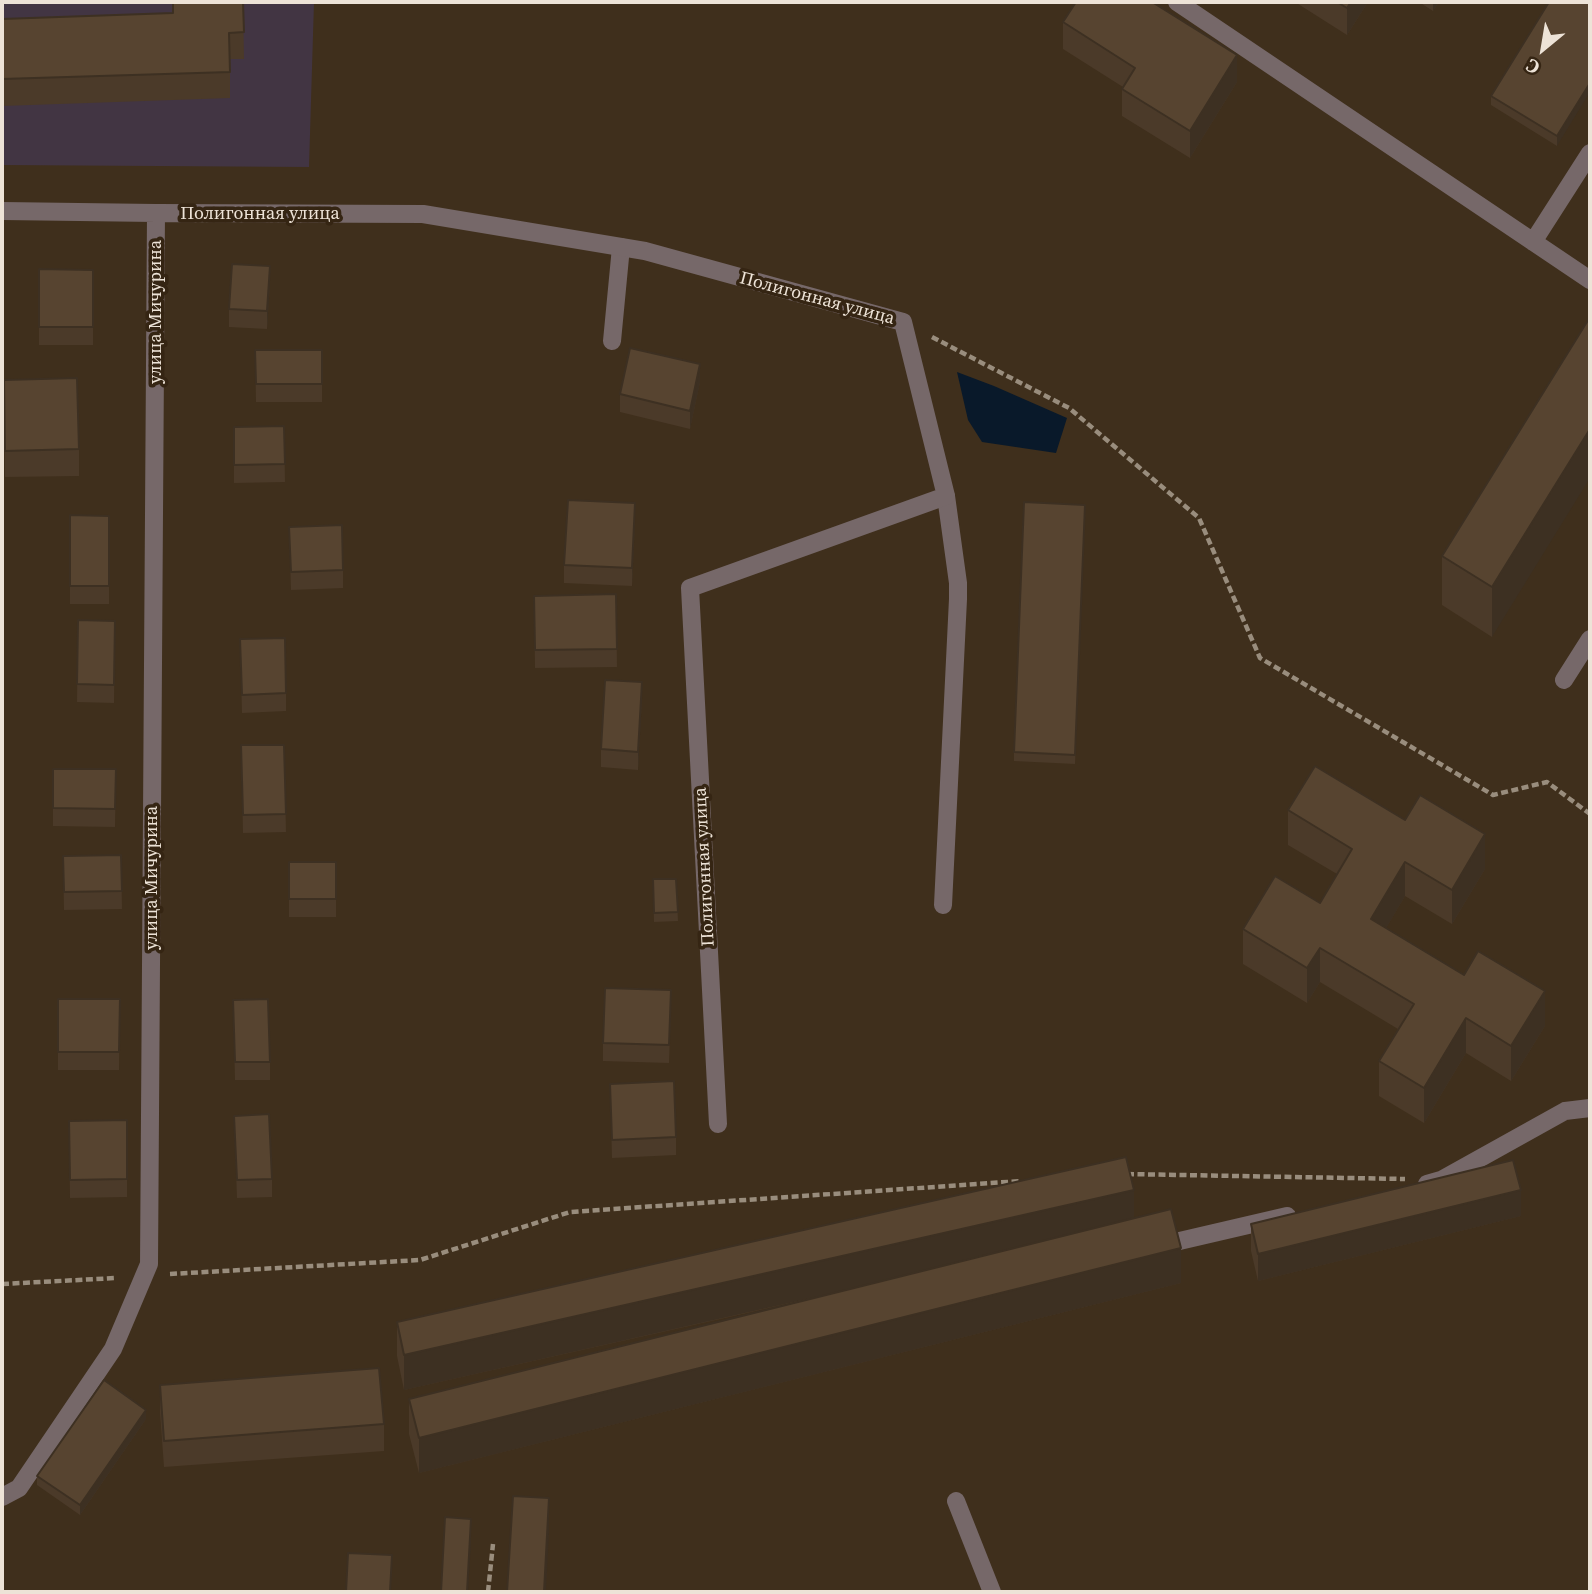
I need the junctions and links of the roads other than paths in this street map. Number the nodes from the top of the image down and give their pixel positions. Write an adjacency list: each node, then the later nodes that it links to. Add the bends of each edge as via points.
1 (1177, 2): 5 (street)
2 (1590, 153): 5 (street)
3 (2, 211): 4 (street, Полигонная улица)
4 (156, 214): 6 (street, Полигонная улица, via 423,215); 18 (street, улица Мичурина, via 149,1264 113,1349 19,1488)
5 (1532, 242): 7 (street)
6 (621, 247): 8 (street); 9 (street, Полигонная улица, via 903,323)
7 (1589, 277)
8 (612, 341)
9 (946, 496): 12 (street, via 958,599); 14 (street, Полигонная улица, via 690,588)
10 (1590, 639): 11 (street)
11 (1564, 680)
12 (943, 905)
13 (1590, 1108): 15 (street, via 1565,1111 1441,1180)
14 (718, 1124)
15 (1414, 1186)
16 (1306, 1212): 17 (street)
17 (1144, 1249)
18 (2, 1497)
19 (956, 1501): 20 (street)
20 (992, 1592)

